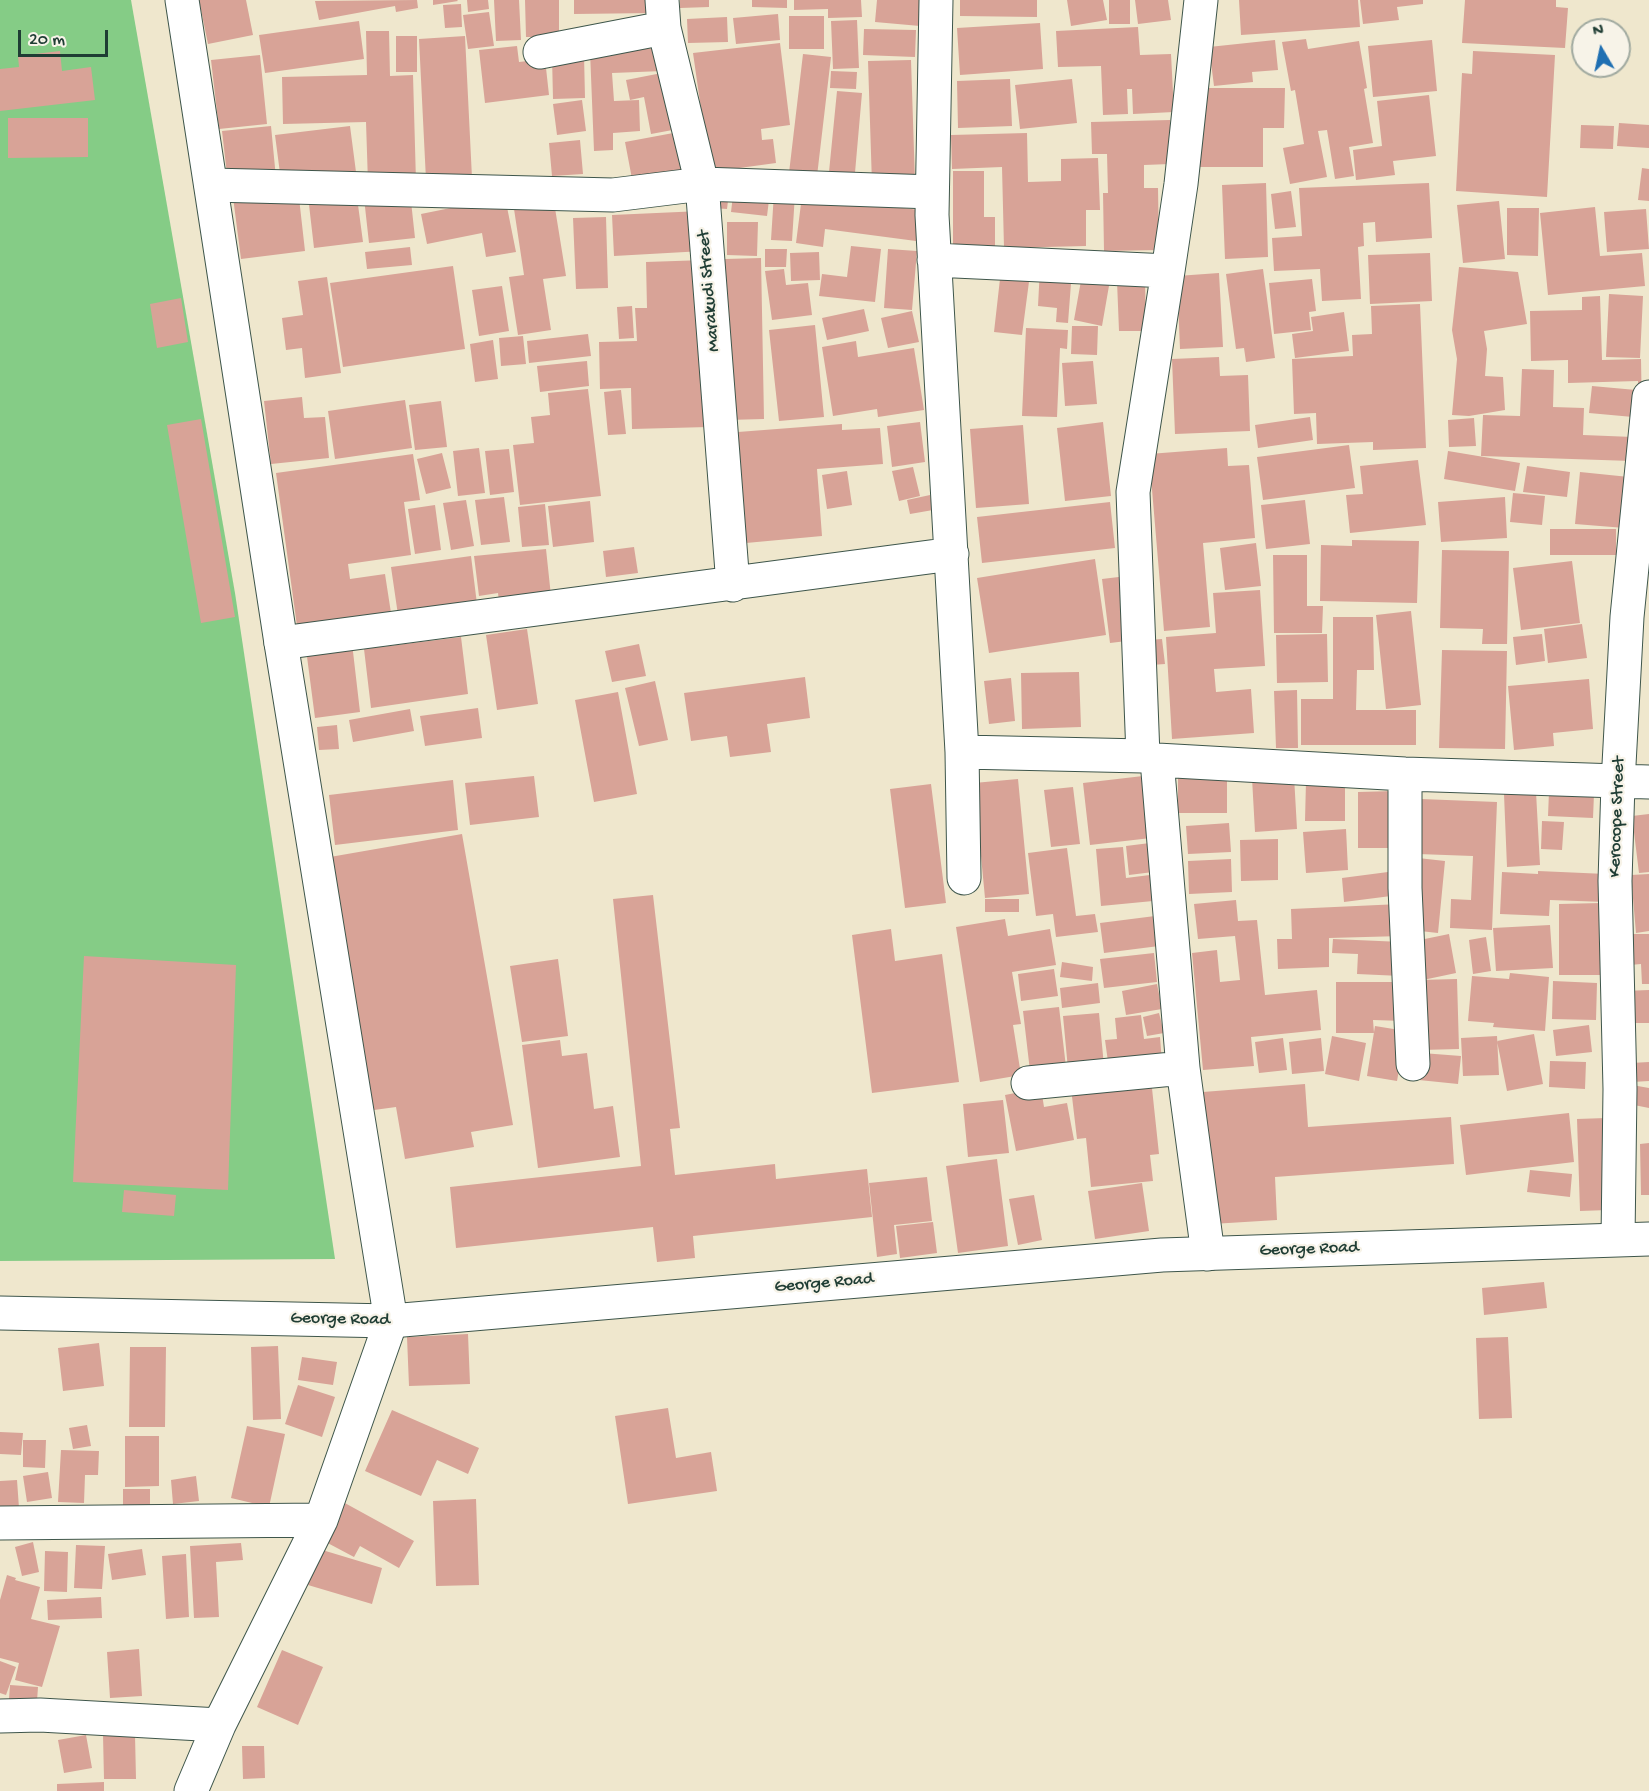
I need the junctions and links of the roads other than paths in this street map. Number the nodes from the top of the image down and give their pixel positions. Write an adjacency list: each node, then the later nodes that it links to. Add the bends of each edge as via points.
1 (182, 0): 7 (street)
2 (936, 0): 8 (street)
3 (1201, 0): 10 (street)
4 (663, 14): 5 (street); 6 (street, Marakudi Street)
5 (540, 52)
6 (702, 184): 7 (street, via 612,195); 8 (street); 13 (street, Marakudi Street)
7 (211, 185): 15 (street)
8 (932, 192): 9 (street)
9 (934, 260): 10 (street); 12 (street)
10 (1168, 271): 17 (street, via 1133,492)
11 (1649, 397): 14 (street, Kerocope Street)
12 (952, 554): 13 (street); 16 (street)
13 (733, 585): 15 (street)
14 (1638, 616): 19 (street, Kerocope Street)
15 (281, 643): 27 (street)
16 (962, 752): 17 (street); 20 (street)
17 (1150, 758): 18 (street); 22 (street)
18 (1405, 774): 19 (street); 21 (street, via 1405,888)
19 (1634, 782): 24 (street, Kerocope Street, via 1615,881 1620,1089)
20 (964, 878)
21 (1413, 1064)
22 (1183, 1068): 23 (street); 25 (street)
23 (1028, 1083)
24 (1633, 1239): 25 (street, George Road)
25 (1208, 1254): 27 (street, George Road)
26 (0, 1313): 27 (street, George Road)
27 (391, 1321): 28 (street)
28 (321, 1520): 29 (street); 31 (street)
29 (0, 1522)
30 (0, 1716): 31 (street)
31 (219, 1725): 32 (street)
32 (191, 1791)

